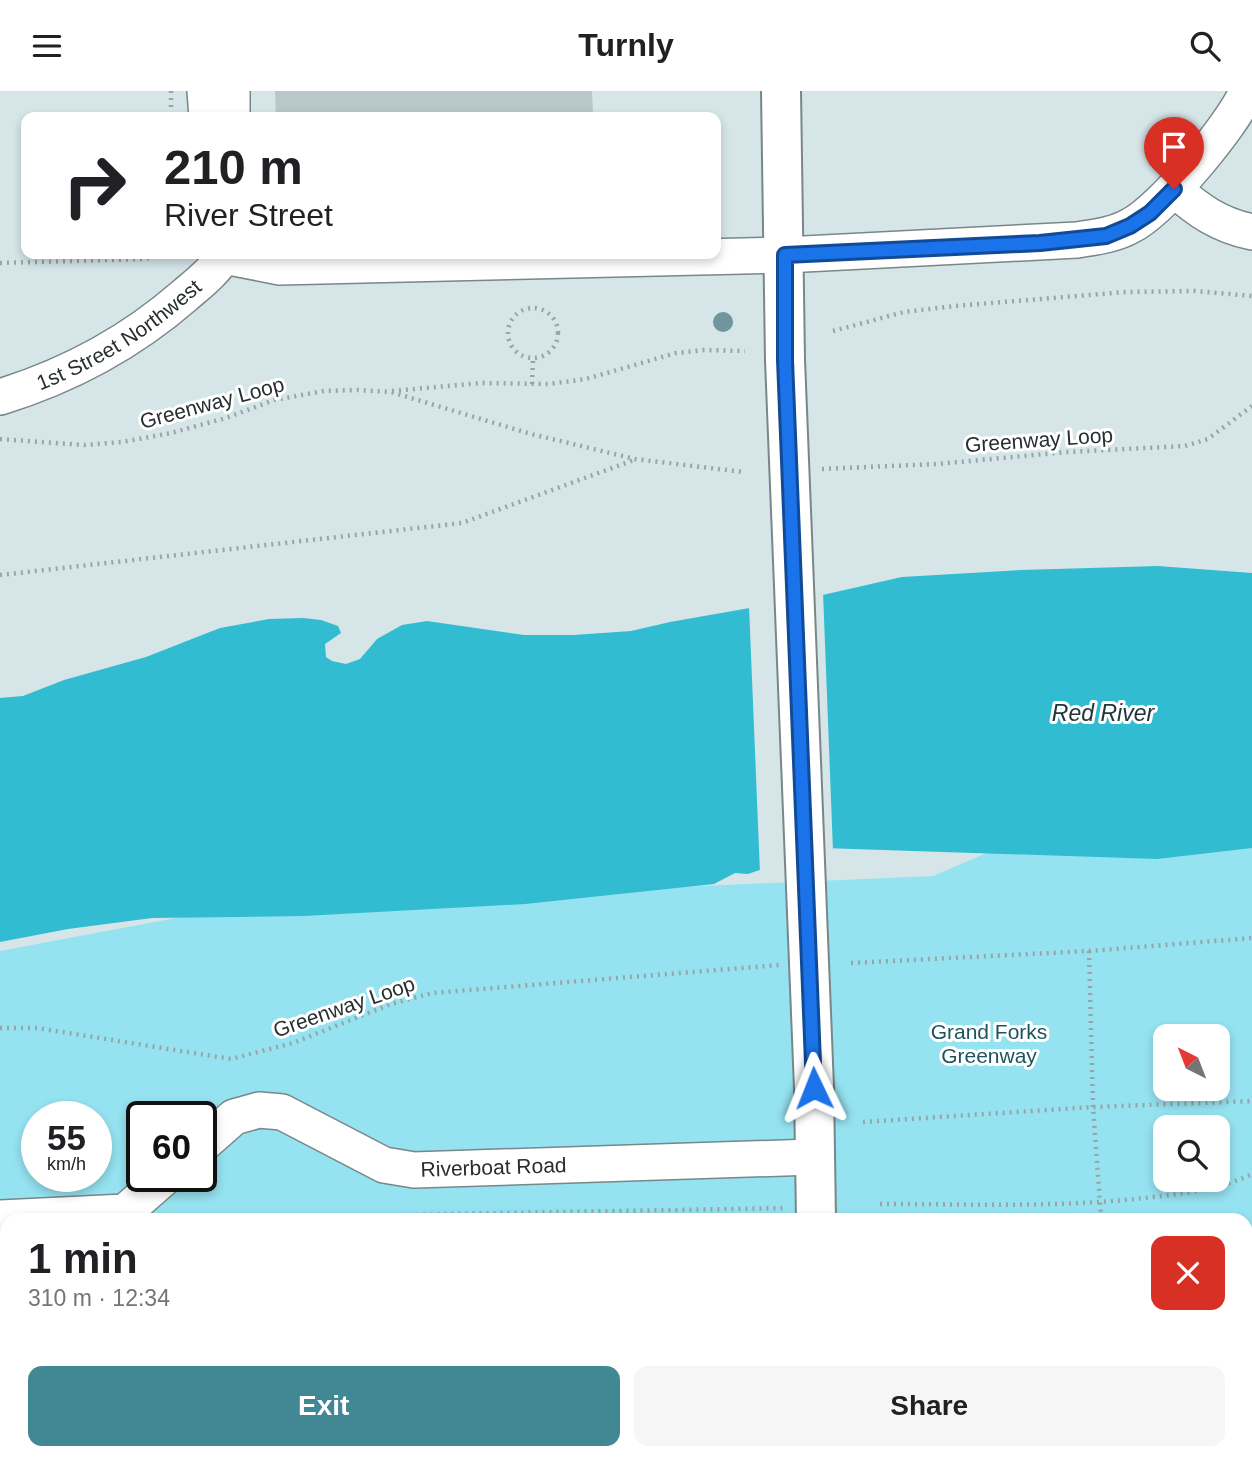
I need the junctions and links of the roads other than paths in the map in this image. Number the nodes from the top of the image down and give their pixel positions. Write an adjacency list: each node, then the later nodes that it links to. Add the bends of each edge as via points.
1 (205, 91): 5 (street)
2 (232, 91): 6 (street)
3 (781, 91): 9 (main road)
4 (1247, 92): 7 (street)
5 (207, 112)
6 (232, 112)
7 (1174, 189): 8 (street, via 1204,214); 9 (street, via 1150,213 1106,236)
8 (1252, 232)
9 (785, 255): 10 (street); 16 (main road, bridge, via 785,360 816,1124)
10 (721, 257)
11 (212, 259): 14 (street, 1st Street Northwest, via 205,278 140,332 57,376)
12 (239, 259): 13 (street, via 280,267)
13 (617, 259)
14 (0, 397)
15 (217, 1132): 16 (street, Riverboat Road, via 234,1117 259,1110 282,1112 384,1165 414,1170)
16 (813, 1157): 19 (main road)
17 (148, 1192): 18 (street, via 125,1212)
18 (104, 1213)
19 (816, 1213)

